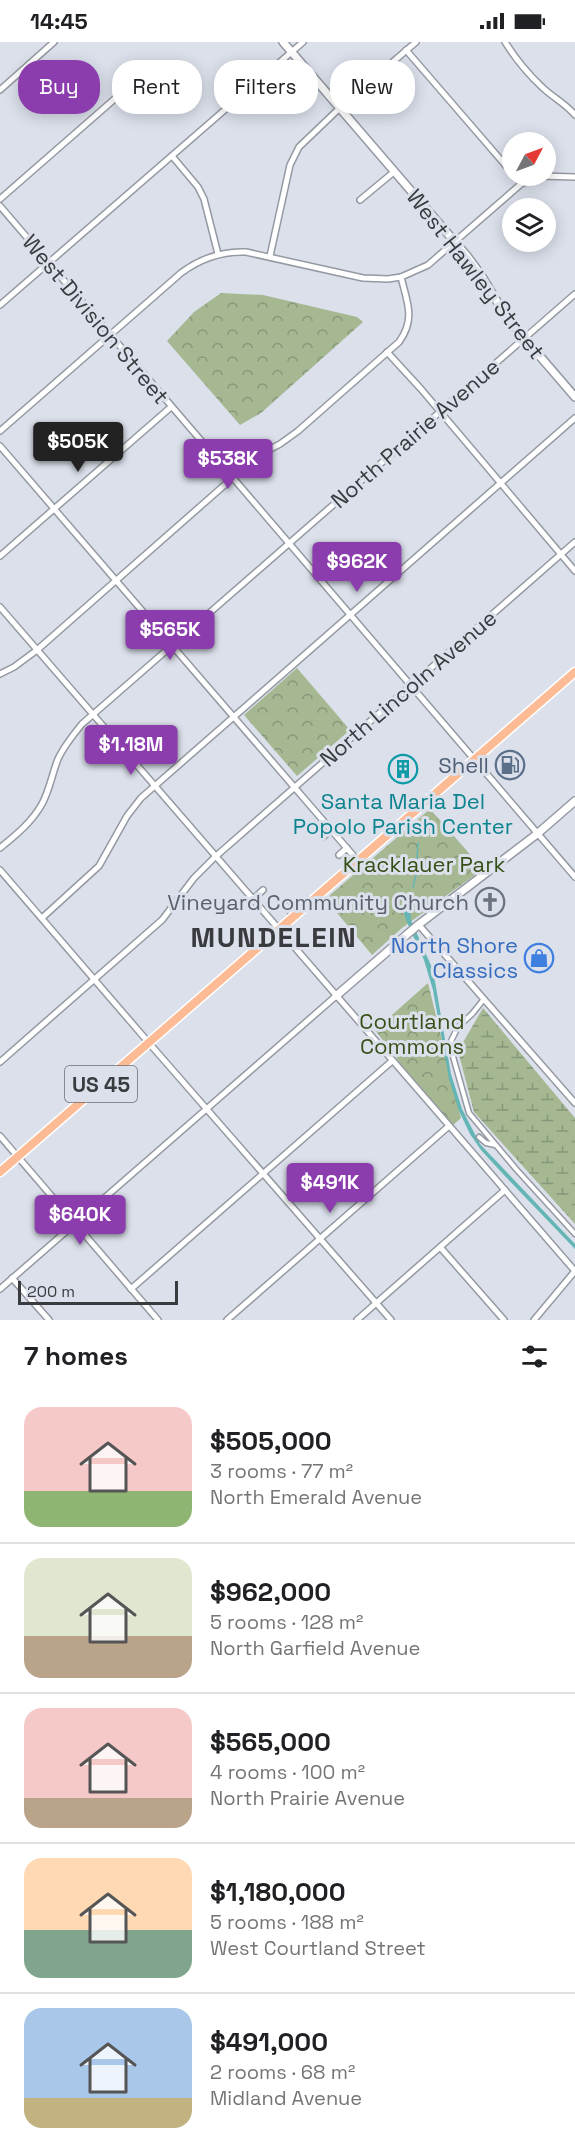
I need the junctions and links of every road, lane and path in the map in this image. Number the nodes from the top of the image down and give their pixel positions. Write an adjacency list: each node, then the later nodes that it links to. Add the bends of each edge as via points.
1 (54, 42): 9 (street)
2 (283, 42): 7 (street, West Hawley Street)
3 (303, 42): 7 (street)
4 (416, 42): 6 (street)
5 (506, 42): 14 (street, via 539,85)
6 (406, 50): 8 (street); 16 (street)
7 (292, 52): 10 (street, West Hawley Street); 15 (street)
8 (395, 60)
9 (0, 90)
10 (330, 97)
11 (112, 101): 21 (street)
12 (334, 114): 26 (street, via 299,147 290,165)
13 (344, 114): 17 (street, West Hawley Street)
14 (575, 114)
15 (172, 156): 25 (street, via 204,199); 27 (street)
16 (502, 161)
17 (395, 171): 22 (street); 24 (street, West Hawley Street)
18 (556, 177): 19 (street)
19 (575, 177)
20 (519, 186): 24 (street)
21 (0, 199)
22 (360, 200)
23 (0, 206): 27 (street, West Division Street)
24 (456, 242): 28 (street, via 428,266); 32 (street, West Hawley Street)
25 (218, 254): 26 (street, via 246,252); 31 (street, via 191,265)
26 (270, 256): 28 (street, via 363,278)
27 (49, 263): 30 (street); 31 (street, West Division Street)
28 (401, 277): 33 (street, via 409,324 399,342)
29 (574, 296): 32 (street, North Prairie Avenue)
30 (0, 305)
31 (110, 335): 35 (street, West Division Street); 38 (street)
32 (524, 339): 34 (street, West Hawley Street); 36 (street, North Prairie Avenue)
33 (387, 352): 36 (street); 40 (street, via 298,431 249,460)
34 (575, 397)
35 (171, 407): 40 (street, West Division Street); 42 (street)
36 (440, 411): 41 (street); 43 (street, North Prairie Avenue)
37 (575, 418): 41 (street)
38 (0, 431)
39 (0, 446): 42 (street)
40 (232, 477): 43 (street, West Division Street); 48 (street)
41 (501, 483): 45 (street); 50 (street)
42 (54, 509): 46 (street); 48 (street)
43 (289, 543): 50 (street, West Division Street); 51 (street, North Prairie Avenue)
44 (575, 543): 45 (street, North Lincoln Avenue)
45 (561, 555): 47 (street); 55 (street, North Lincoln Avenue)
46 (0, 556)
47 (575, 571)
48 (116, 581): 51 (street); 52 (street)
49 (0, 607): 52 (street)
50 (350, 615): 55 (street, West Division Street); 57 (street)
51 (172, 646): 56 (street, North Prairie Avenue); 57 (street)
52 (37, 650): 54 (street); 56 (street)
53 (575, 672): 58 (main road, US 45)
54 (0, 674)
55 (411, 686): 58 (street, West Division Street); 60 (street, North Lincoln Avenue)
56 (93, 715): 59 (street); 65 (street, North Prairie Avenue, via 63,750 37,812)
57 (233, 717): 59 (street); 60 (street)
58 (473, 760): 63 (street, West Division Street); 69 (main road, US 45)
59 (154, 786): 68 (street); 76 (street, via 127,816 99,866)
60 (294, 786): 62 (street); 68 (street, North Lincoln Avenue)
61 (575, 801): 63 (street)
62 (331, 830): 64 (street); 66 (street)
63 (537, 834): 71 (street, West Division Street); 77 (street)
64 (323, 837)
65 (0, 848)
66 (347, 848): 67 (street); 69 (street)
67 (339, 855)
68 (215, 857): 73 (street); 79 (street, North Lincoln Avenue, via 162,920)
69 (358, 861): 75 (main road, US 45)
70 (0, 870): 76 (street)
71 (575, 877)
72 (263, 890): 73 (street)
73 (252, 900): 78 (street)
74 (285, 905): 75 (street)
75 (294, 916): 78 (main road, US 45)
76 (42, 918): 79 (street)
77 (418, 925): 80 (street); 81 (street)
78 (278, 930): 80 (street); 82 (main road, US 45)
79 (95, 979): 82 (street); 84 (street, North Lincoln Avenue)
80 (336, 996): 83 (street); 86 (street)
81 (483, 999): 85 (street); 90 (street, via 458,1027 451,1041 452,1053 469,1113)
82 (149, 1043): 86 (street); 91 (main road, US 45)
83 (392, 1061): 87 (street); 93 (street)
84 (0, 1062)
85 (575, 1103)
86 (207, 1109): 93 (street); 95 (street)
87 (448, 1126): 94 (street); 97 (street)
88 (0, 1136): 91 (street)
89 (479, 1137): 90 (street)
90 (496, 1145): 96 (street)
91 (17, 1157): 92 (main road, US 45); 95 (street)
92 (0, 1172)
93 (263, 1174): 97 (street); 102 (street)
94 (505, 1190): 98 (street); 99 (street)
95 (75, 1223): 100 (street); 102 (street)
96 (575, 1234)
97 (320, 1238): 103 (street); 106 (street)
98 (440, 1247): 103 (street); 109 (street)
99 (575, 1271): 110 (street)
100 (12, 1278): 101 (street); 104 (street)
101 (0, 1289)
102 (131, 1289): 105 (street)
103 (376, 1303): 107 (street); 108 (street)
104 (49, 1320)
105 (158, 1320)
106 (227, 1320)
107 (357, 1320)
108 (391, 1320)
109 (504, 1320)
110 (534, 1320)

